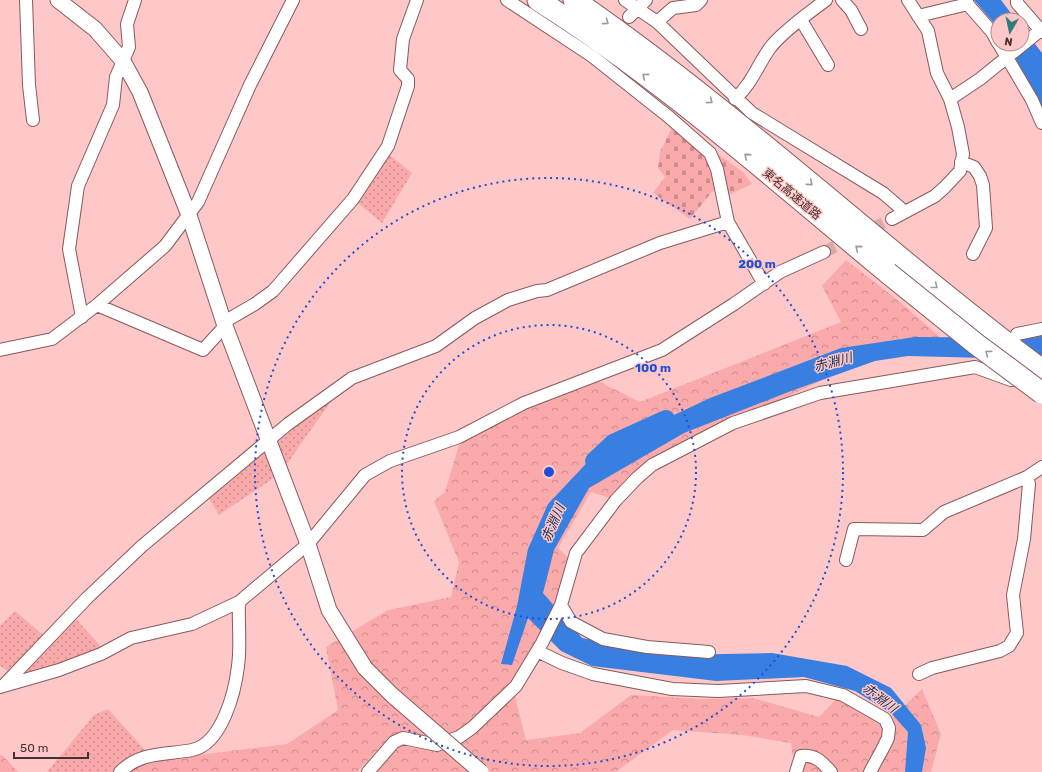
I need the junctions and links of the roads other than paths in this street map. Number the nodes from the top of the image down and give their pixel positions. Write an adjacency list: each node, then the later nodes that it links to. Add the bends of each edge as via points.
1 (26, 0): 30 (street)
2 (58, 0): 26 (street, via 95,29)
3 (135, 0): 26 (street, via 127,24 129,47)
4 (293, 0): 34 (street, via 250,85 198,202)
5 (417, 0): 43 (street, via 403,39 400,70 408,79 408,86 388,146 352,199 273,291)
6 (507, 0): 36 (street, via 592,56 710,153 717,169)
7 (538, 0): 39 (highway, 東名高速道路, one-way to 7, via 678,100)
8 (574, 0): 39 (highway, 東名高速道路, one-way to 39, via 722,110)
9 (625, 0): 16 (street)
10 (701, 0): 20 (street, via 696,5 673,8)
11 (826, 0): 19 (street)
12 (842, 0): 21 (street)
13 (908, 0): 17 (street)
14 (1017, 0): 23 (street)
15 (966, 2): 17 (street); 22 (street)
16 (642, 4): 18 (street); 20 (street)
17 (918, 16): 29 (street, via 928,31 937,73)
18 (629, 18)
19 (801, 20): 27 (street); 28 (street, via 770,48 755,75)
20 (657, 22): 28 (street)
21 (861, 28)
22 (990, 30)
23 (1041, 30): 25 (street)
24 (1003, 52): 25 (street)
25 (1007, 58): 29 (street); 31 (street, via 1032,100)
26 (123, 61): 34 (street, via 140,92); 42 (street, via 116,78 113,105 77,193 70,249)
27 (828, 65)
28 (735, 99): 33 (street, via 752,113 883,193)
29 (950, 99): 32 (street, via 963,154)
30 (33, 120)
31 (1042, 123)
32 (961, 162): 33 (street, via 960,171 935,196); 38 (street, via 974,168 983,185 986,228)
33 (904, 212): 35 (street)
34 (189, 215): 41 (street, via 165,246); 43 (street)
35 (892, 220)
36 (728, 222): 40 (street); 50 (street, via 660,243 547,290 508,300 475,318 436,346 352,378)
37 (824, 252): 40 (street, via 780,272)
38 (973, 254)
39 (896, 267): 47 (highway, 東名高速道路, one-way to 47, via 989,330); 49 (highway, 東名高速道路, one-way to 39, bridge, via 976,344)
40 (764, 284): 53 (street, via 662,350 524,403 459,437 390,461 365,475)
41 (97, 305): 42 (street); 43 (street, via 203,350)
42 (82, 317): 46 (street, via 52,338)
43 (225, 324): 50 (street)
44 (1042, 329): 45 (street)
45 (1017, 334)
46 (0, 350)
47 (1042, 370)
48 (1042, 376): 56 (street, via 1038,379 1011,380 975,367 820,393 733,423 652,465 636,478 576,553)
49 (1042, 393)
50 (268, 441): 53 (street); 60 (street, via 142,546)
51 (1042, 468): 52 (street)
52 (1027, 477): 54 (street, via 944,512 923,530 854,529); 59 (street, via 1029,484 1024,539 1013,595 1017,633 1009,646 1000,651 932,668)
53 (308, 544): 55 (street); 63 (street, bridge, via 329,610 365,668 392,695)
54 (846, 560)
55 (239, 602): 60 (street, via 192,624 131,638 101,654 59,670); 61 (street, via 238,665 230,702 218,729 204,746 192,750 151,754)
56 (561, 605): 57 (street); 58 (street, via 570,622 603,639 647,647)
57 (540, 647): 62 (street, via 516,686 459,737 437,746 403,738 394,742); 66 (street, via 562,663 593,674 672,689 718,691 806,686 843,695 885,719 889,728 888,738)
58 (709, 652)
59 (919, 674)
60 (2, 686)
61 (120, 772)
62 (368, 772)
63 (481, 772)
64 (796, 772): 65 (street, via 801,756 809,755 820,760)
65 (831, 772)
66 (870, 772)

